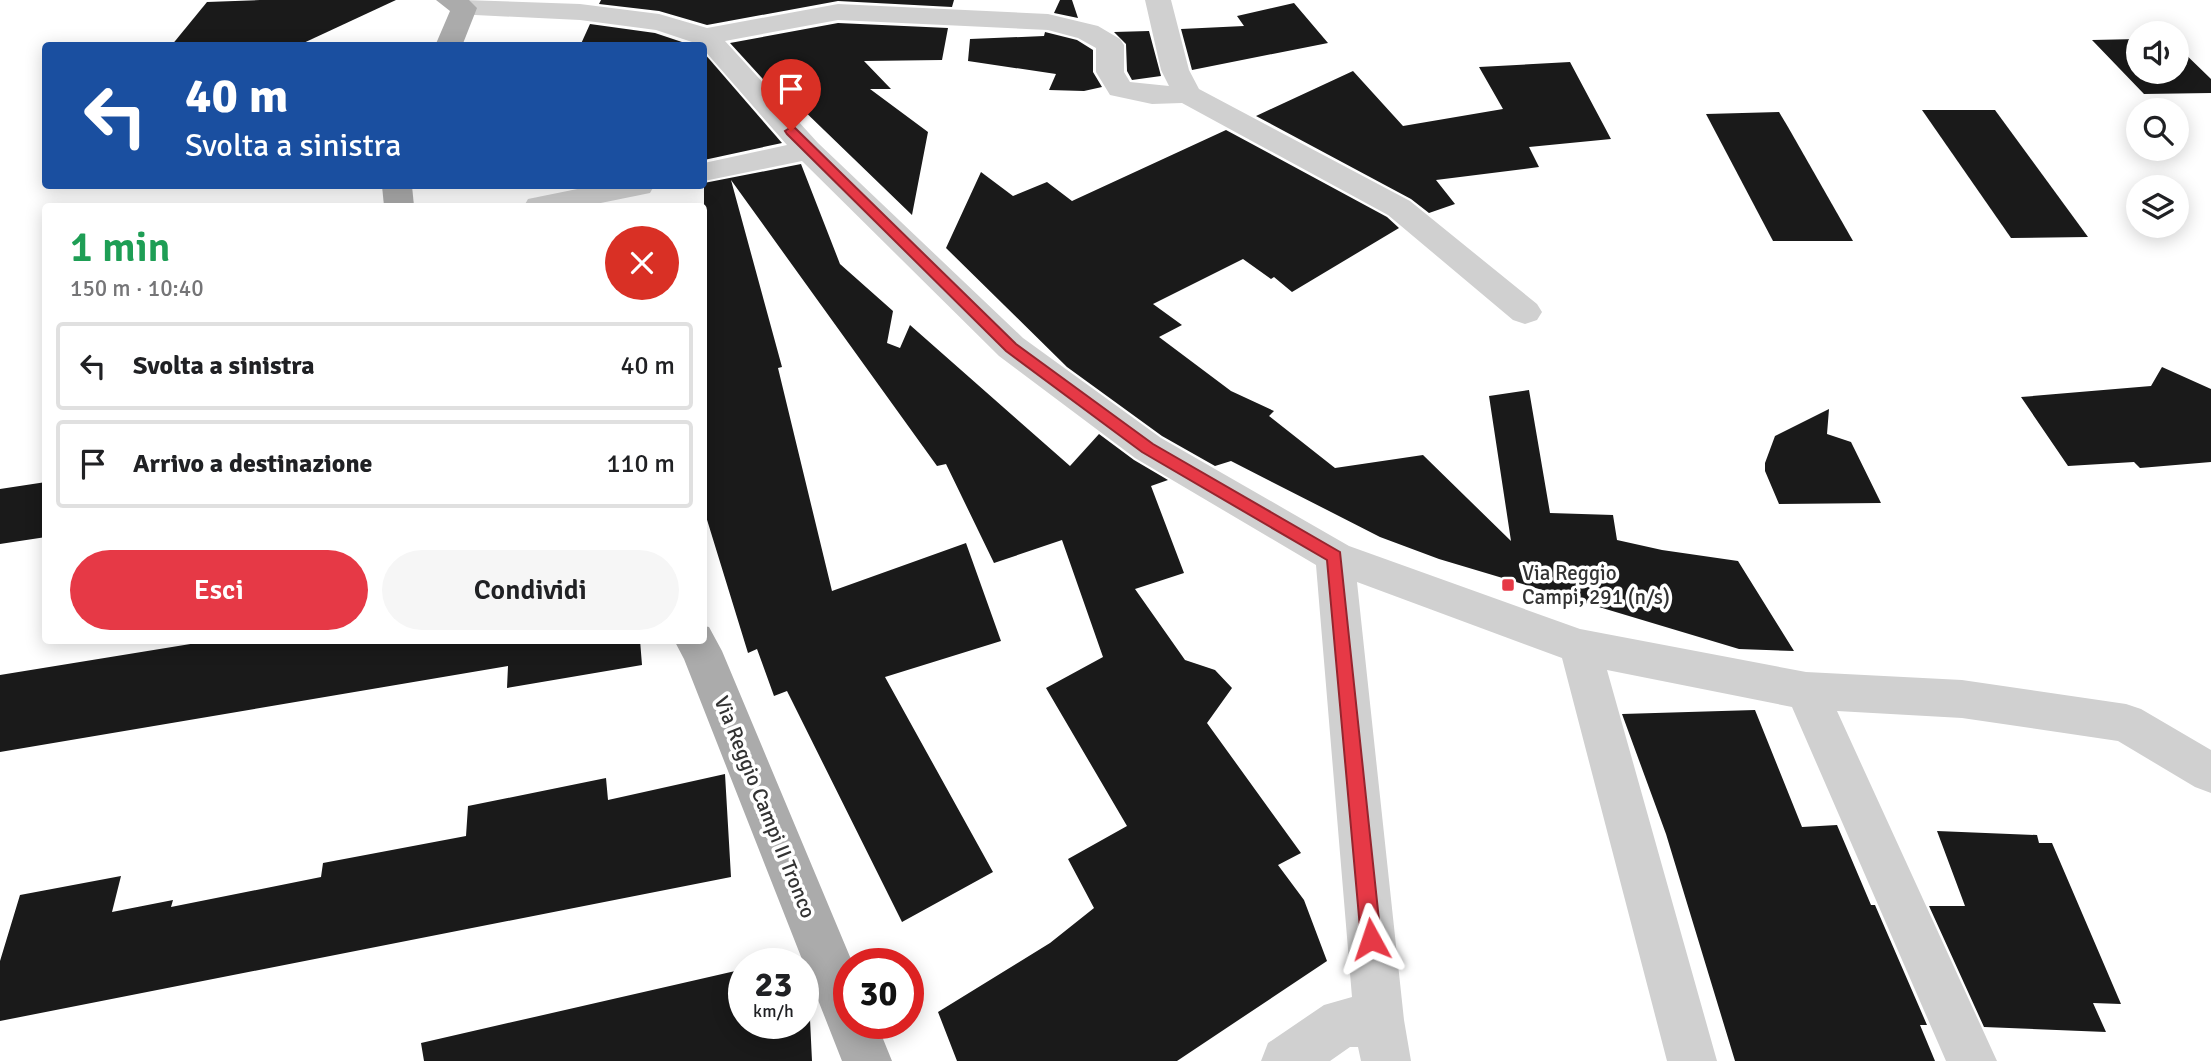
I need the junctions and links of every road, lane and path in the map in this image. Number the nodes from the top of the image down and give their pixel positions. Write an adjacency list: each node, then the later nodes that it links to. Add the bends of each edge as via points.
1 (1158, 0): 7 (street, via 1175,70)
2 (456, 4): 3 (street); 6 (main road)
3 (583, 6): 5 (street)
4 (873, 7): 5 (street); 7 (street, via 1048,22 1088,33 1110,45 1110,72 1120,89 1152,95)
5 (706, 36): 8 (street)
6 (449, 42)
7 (1187, 94): 12 (street, via 1399,208)
8 (808, 150): 9 (street); 13 (street, via 1011,347 1147,448)
9 (707, 171)
10 (624, 189): 11 (street)
11 (554, 203)
12 (1525, 312)
13 (1335, 557): 15 (street); 20 (street)
14 (697, 644): 18 (main road, Via Reggio Campi II Tronco)
15 (1580, 647): 16 (street); 23 (street)
16 (1806, 691): 17 (street, via 1962,699 2126,723); 24 (street)
17 (2211, 773)
18 (833, 976)
19 (858, 1039): 21 (main road)
20 (1382, 1041): 22 (street, via 1342,1023)
21 (867, 1061)
22 (1286, 1061)
23 (1692, 1061)
24 (1972, 1061)

